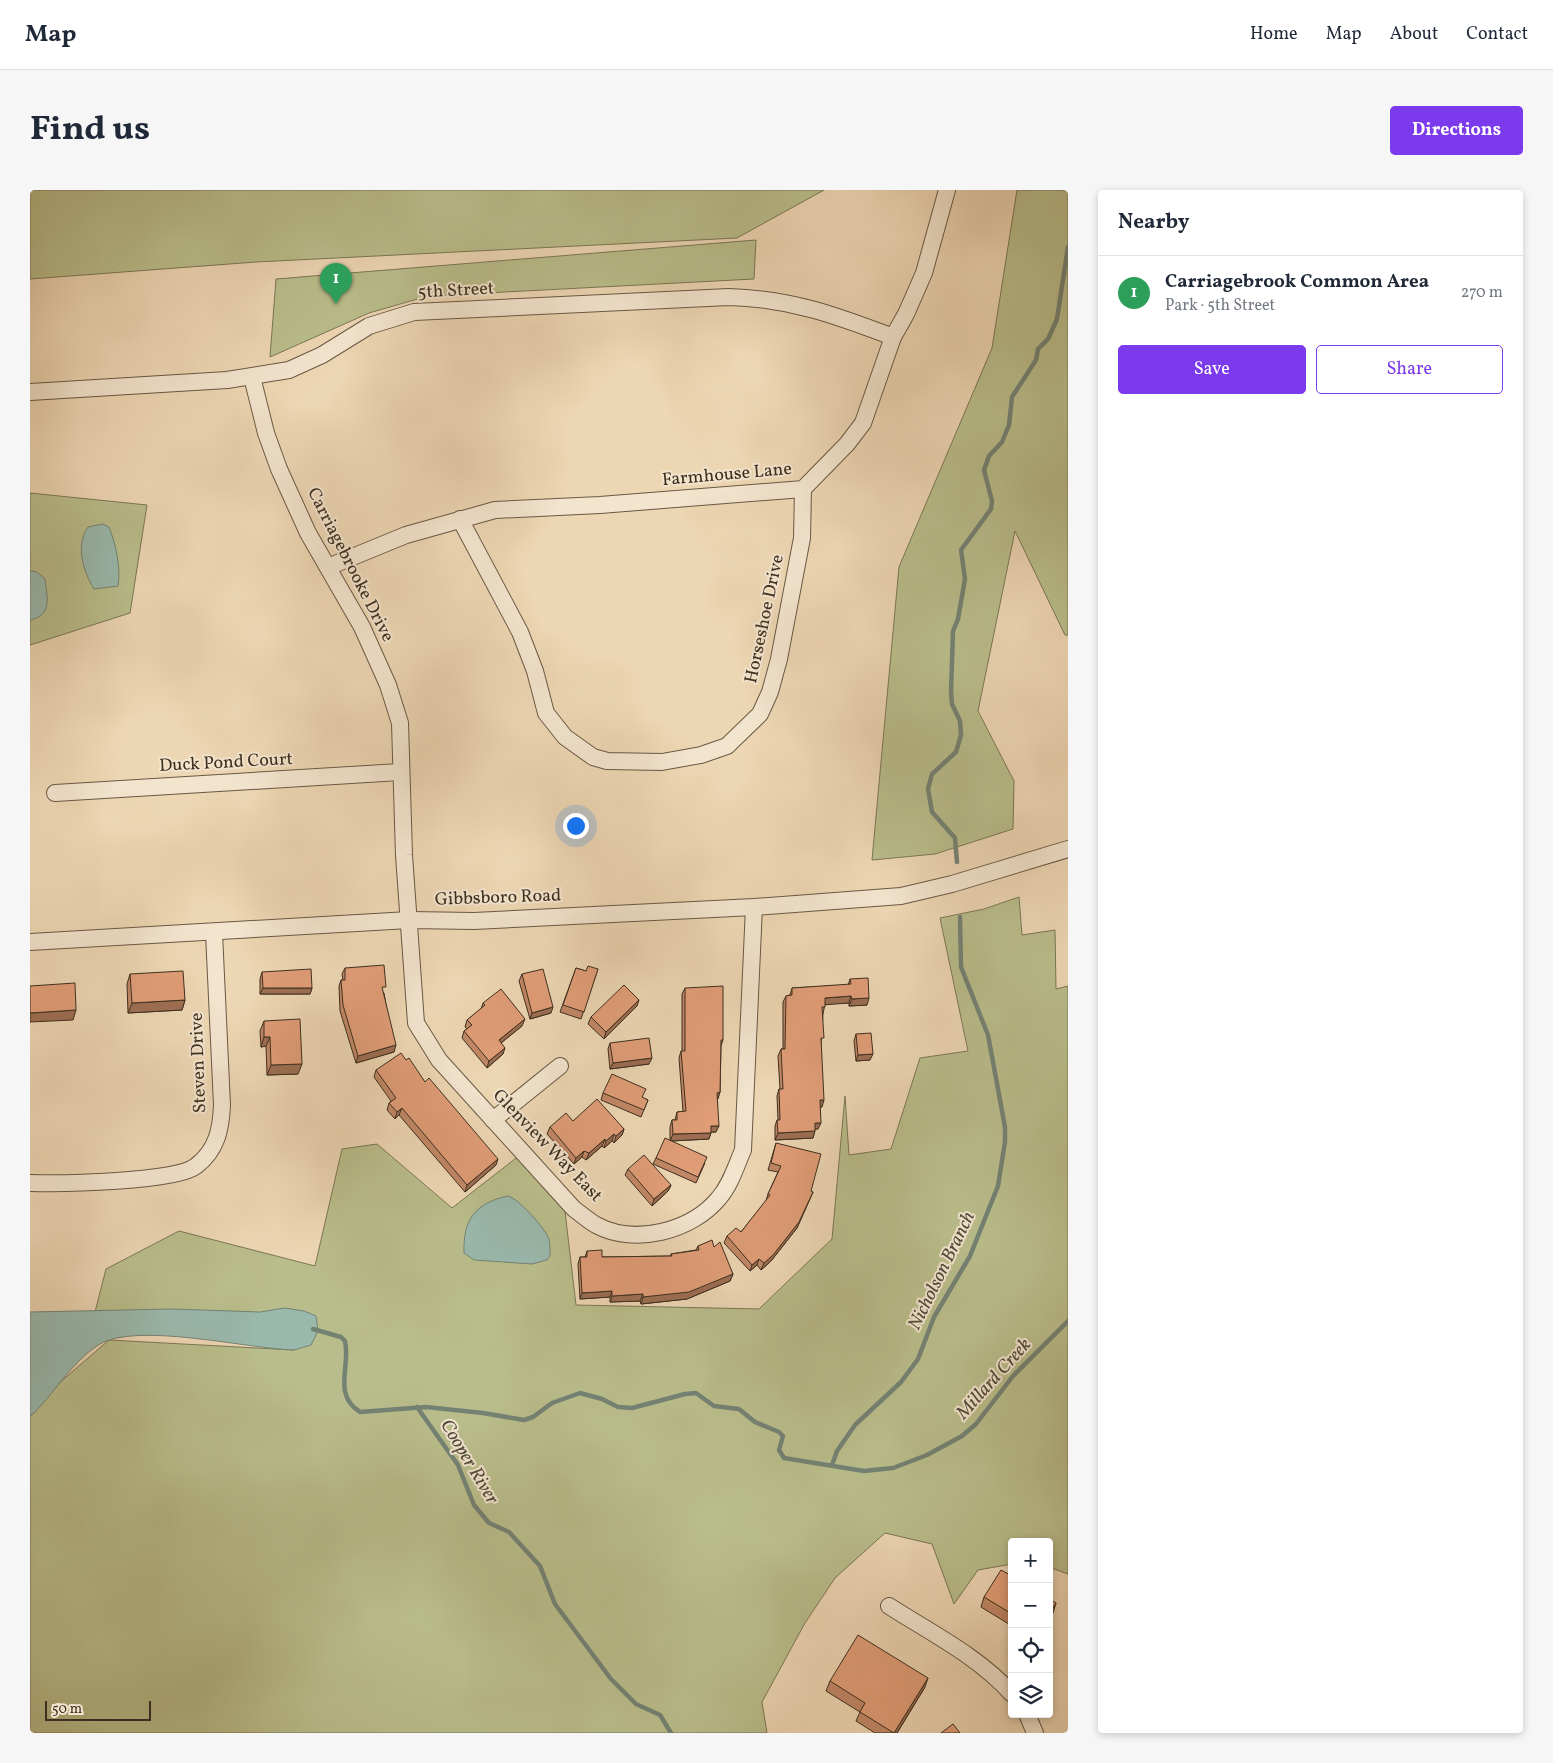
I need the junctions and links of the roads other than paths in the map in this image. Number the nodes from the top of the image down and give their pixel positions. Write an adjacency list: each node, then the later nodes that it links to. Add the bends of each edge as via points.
1 (947, 190): 2 (street, Farmhouse Lane, via 924,273)
2 (893, 337): 3 (street, 5th Street, via 832,314 764,298 414,312 369,326 322,355 289,370); 5 (street, Farmhouse Lane, via 863,423)
3 (252, 377): 4 (street, 5th Street); 7 (street, Carriagebrooke Drive, via 279,469 308,533)
4 (30, 392)
5 (803, 489): 6 (street, Farmhouse Lane, via 495,510); 6 (street, Horseshoe Drive, via 802,538 781,650 770,692 760,714 727,746 702,755 662,762 607,762 580,750 564,737 546,713 520,632)
6 (460, 519): 7 (street, Farmhouse Lane, via 406,535)
7 (328, 567): 8 (street, Carriagebrooke Drive, via 362,627 388,685 400,723)
8 (400, 772): 9 (street, Duck Pond Court); 12 (street, Carriagebrooke Drive)
9 (55, 793)
10 (1068, 849): 11 (street, Gibbsboro Road, via 901,896)
11 (754, 907): 12 (street, Gibbsboro Road, via 474,921); 16 (street, Glenview Way East, via 743,1150 731,1180 719,1198 698,1217 668,1230 644,1234 620,1233 597,1226 574,1209)
12 (409, 920): 13 (street, Gibbsboro Road); 16 (street, Glenview Way East, via 416,1023 439,1060)
13 (214, 933): 14 (street, Gibbsboro Road); 17 (street, Steven Drive, via 222,1105 221,1125 208,1154 196,1167 182,1174)
14 (30, 942)
15 (560, 1066): 16 (street)
16 (493, 1120)
17 (30, 1183)
18 (889, 1606): 19 (street, via 976,1661)
19 (1008, 1689)
20 (1029, 1718): 21 (street)
21 (1035, 1733)

